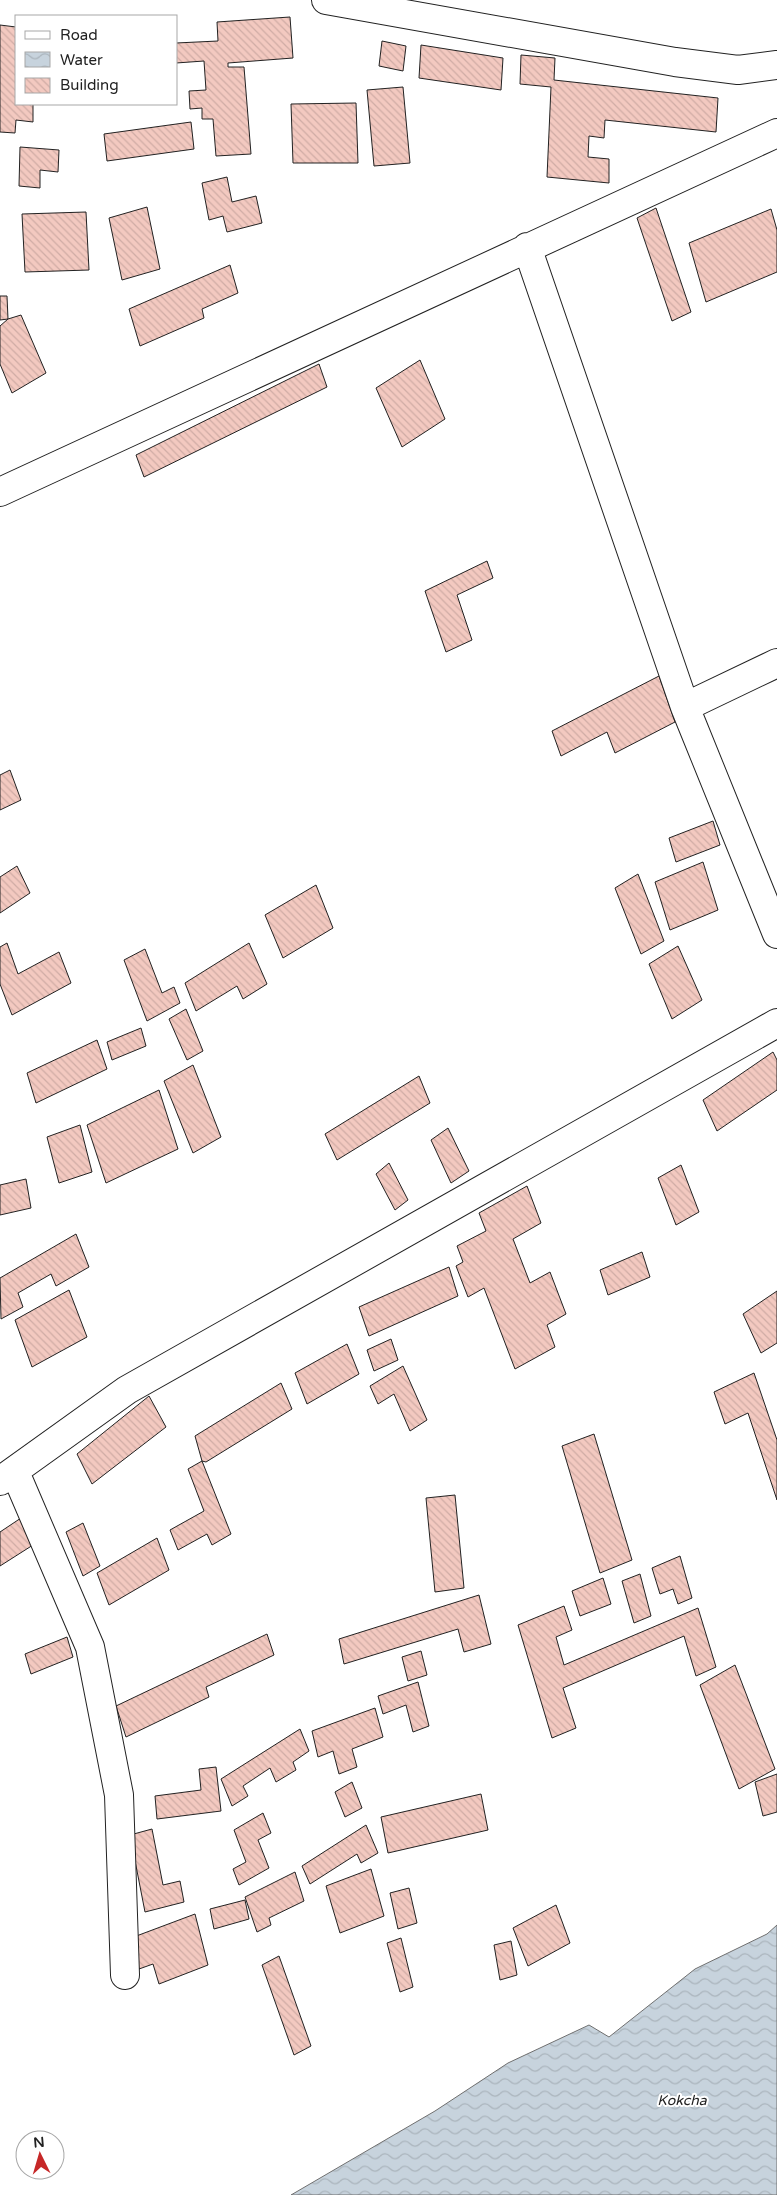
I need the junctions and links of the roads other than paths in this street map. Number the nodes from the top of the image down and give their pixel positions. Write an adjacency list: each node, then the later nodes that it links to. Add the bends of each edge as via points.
1 (326, 0): 2 (street, via 675,62 738,70)
2 (777, 65)
3 (777, 133): 4 (street)
4 (527, 247): 5 (street); 7 (street)
5 (0, 492)
6 (777, 663): 7 (street)
7 (685, 707): 8 (street)
8 (777, 934)
9 (777, 1023): 10 (street, via 126,1390)
10 (7, 1477): 11 (street, via 90,1646 119,1795)
11 (125, 1975)

